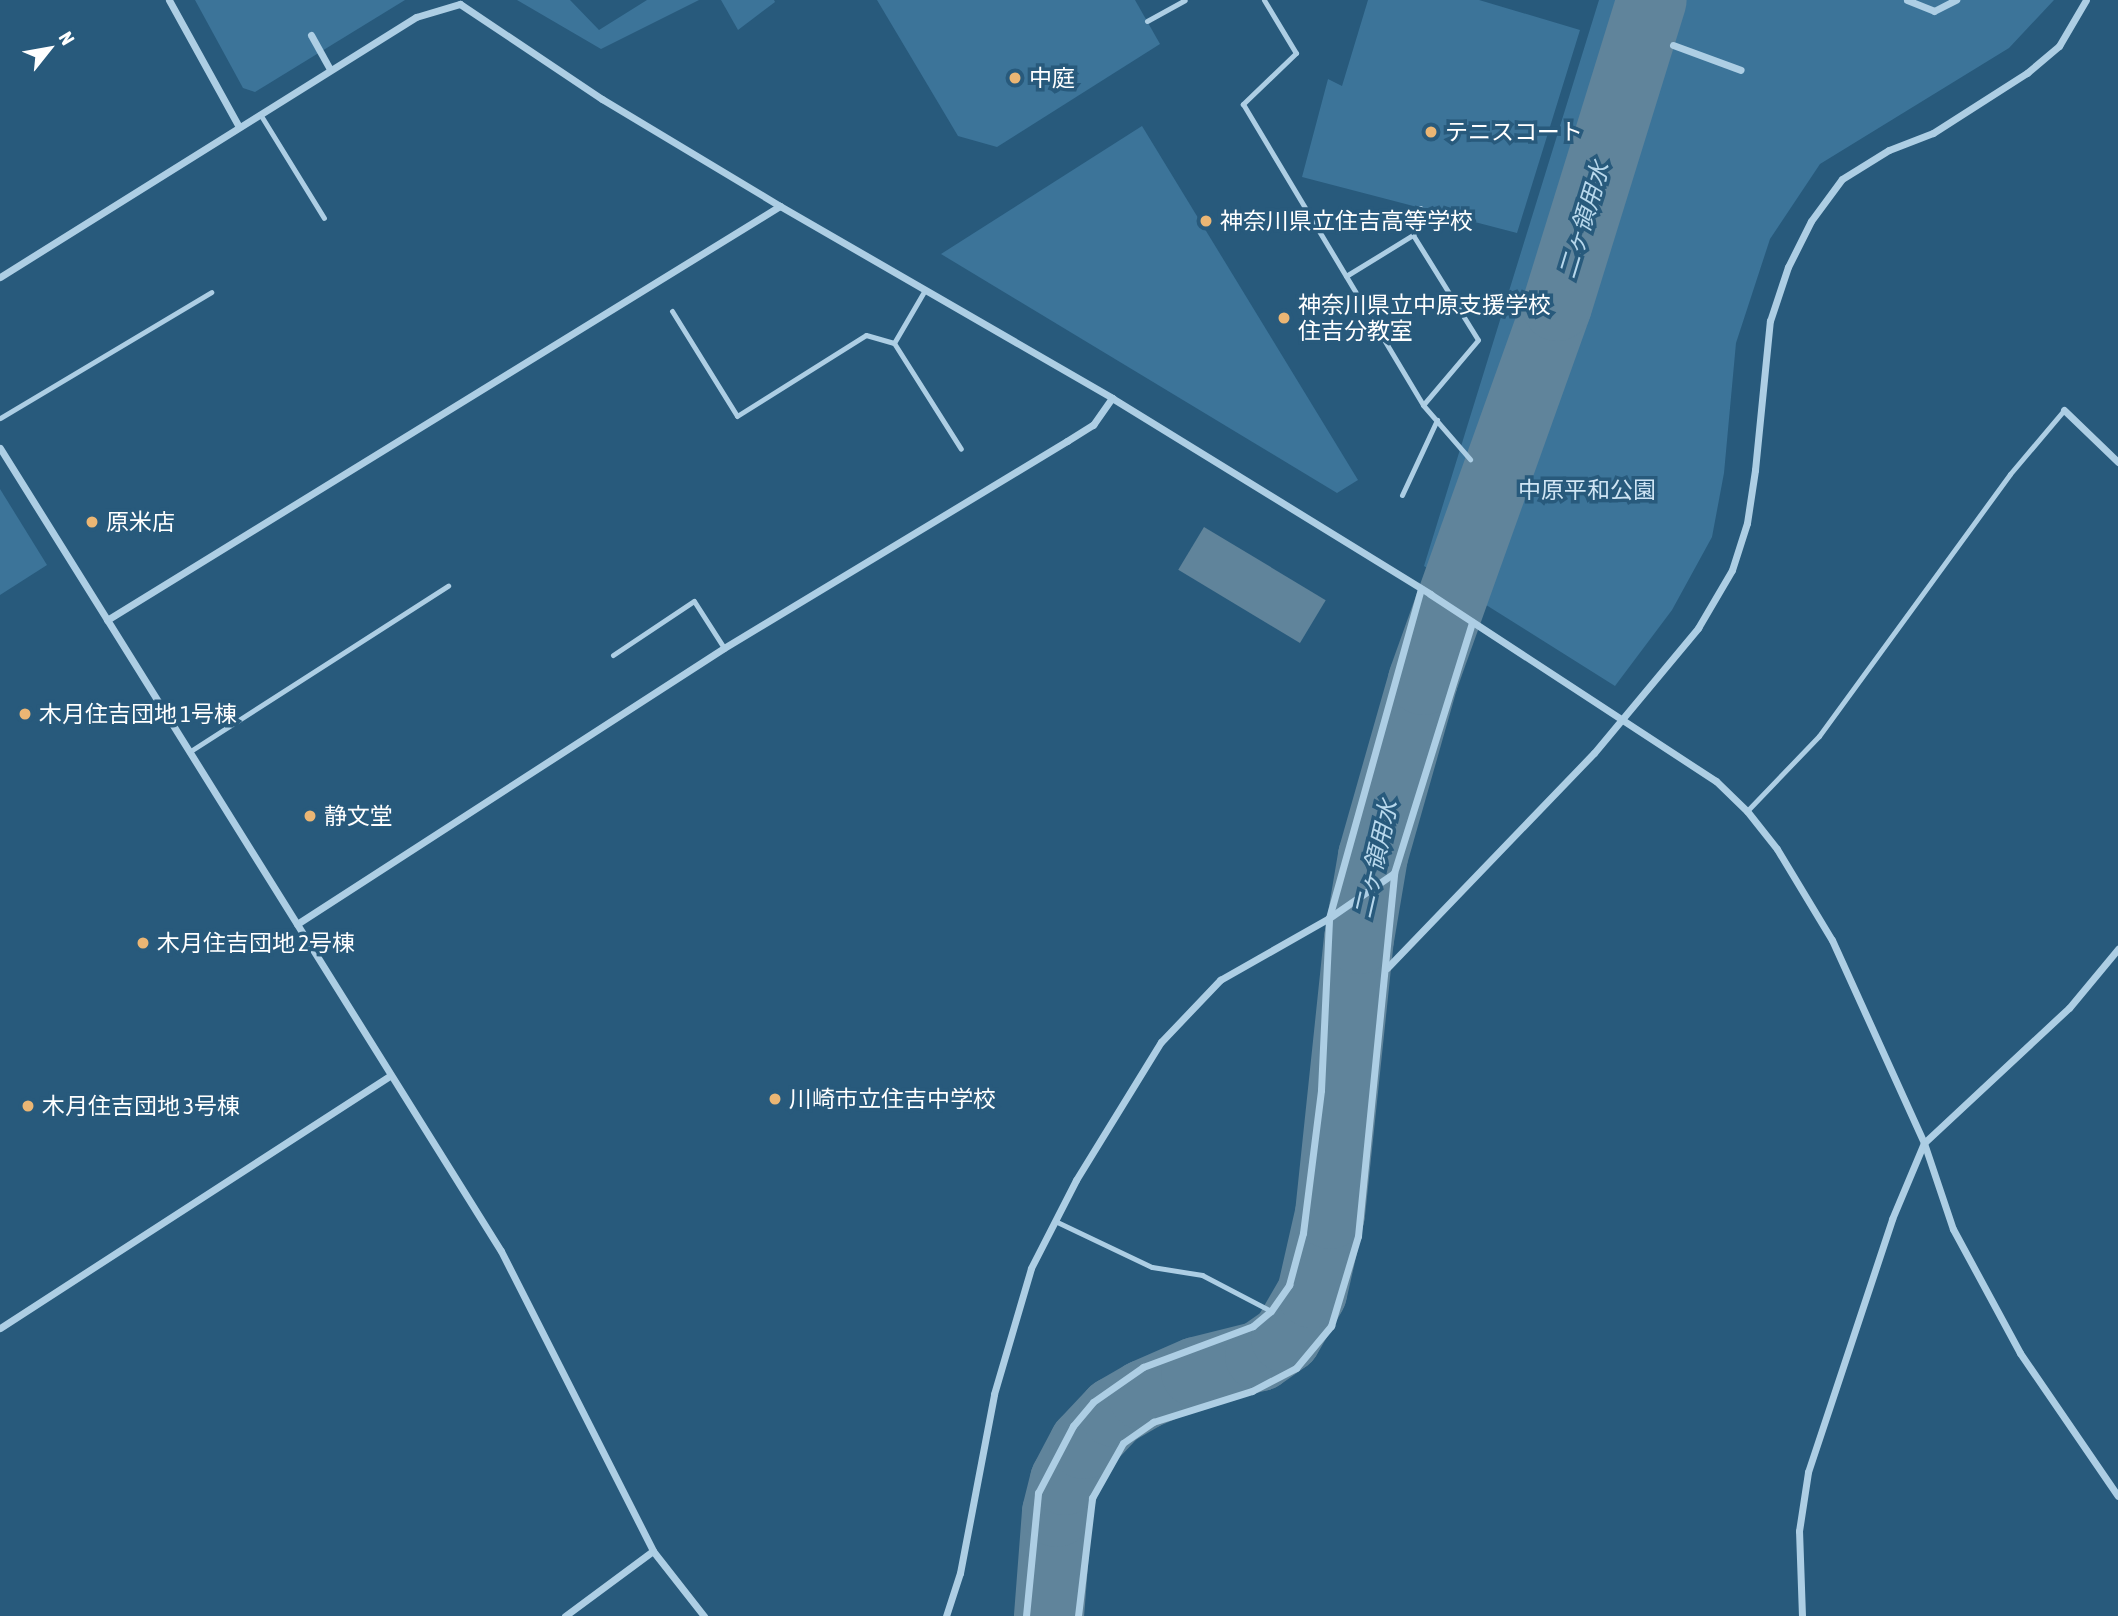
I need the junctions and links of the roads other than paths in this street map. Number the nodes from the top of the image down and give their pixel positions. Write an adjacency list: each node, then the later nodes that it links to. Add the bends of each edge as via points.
1 (169, 0): 14 (street)
2 (1185, 0): 8 (lane)
3 (1264, 0): 19 (lane, via 1296,53 1243,104)
4 (1907, 0): 5 (street, via 1934,12)
5 (1956, 0)
6 (2087, 0): 41 (street, via 2059,46 2027,73 1933,133 1889,150 1842,179 1811,221 1788,267 1770,321 1747,523 1732,570 1698,628)
7 (461, 2): 11 (street, via 416,17); 15 (street, via 602,99)
8 (1147, 21)
9 (312, 35): 11 (street)
10 (1673, 44): 12 (street)
11 (330, 69): 13 (street)
12 (1741, 71)
13 (260, 114): 14 (street); 17 (lane)
14 (239, 127): 20 (street)
15 (780, 205): 21 (street); 37 (street)
16 (1420, 208): 18 (lane)
17 (324, 218)
18 (1413, 235): 19 (lane); 26 (lane, via 1478,341)
19 (1346, 276): 26 (lane)
20 (0, 277)
21 (925, 290): 24 (lane); 25 (street)
22 (211, 292): 28 (lane)
23 (672, 311): 24 (lane, via 737,416 866,335)
24 (894, 343): 31 (lane)
25 (1112, 398): 36 (street); 39 (street, via 1093,425)
26 (1423, 405): 29 (lane)
27 (2064, 410): 33 (street); 43 (lane, via 2010,474 1819,736)
28 (0, 418)
29 (1437, 420): 32 (lane); 34 (lane)
30 (0, 448): 37 (street)
31 (961, 449)
32 (1470, 459)
33 (2118, 462)
34 (1402, 495)
35 (448, 586): 42 (lane)
36 (1422, 589): 38 (street); 45 (street)
37 (107, 620): 42 (street)
38 (1469, 620): 41 (street); 44 (street)
39 (724, 648): 40 (lane, via 694,601); 46 (street)
40 (613, 655)
41 (1622, 718): 43 (street, via 1716,782); 48 (street, via 1594,753)
42 (188, 752): 46 (street)
43 (1747, 811): 50 (street, via 1777,849 1832,940)
44 (1394, 873): 45 (street); 48 (street)
45 (1329, 918): 51 (street, via 1220,980 1161,1042); 52 (street, via 1321,1090 1303,1233 1289,1284)
46 (297, 924): 49 (street)
47 (2118, 949): 50 (street, via 2069,1008)
48 (1387, 968): 60 (street, via 1359,1236 1331,1326 1296,1368 1252,1391 1153,1422 1123,1443 1092,1498)
49 (390, 1076): 53 (street); 55 (street, via 501,1251)
50 (1924, 1143): 54 (street, via 1953,1229 2020,1353); 61 (street, via 1888,1231 1808,1472 1799,1531)
51 (1055, 1221): 52 (lane, via 1152,1267 1202,1275); 58 (street, via 1031,1268 994,1394 960,1573)
52 (1271, 1311): 59 (street, via 1253,1326 1143,1367 1093,1402 1080,1418 1038,1493)
53 (0, 1328)
54 (2118, 1496)
55 (653, 1551): 56 (street); 57 (street)
56 (565, 1616)
57 (704, 1616)
58 (946, 1616)
59 (1026, 1616)
60 (1078, 1616)
61 (1802, 1616)

